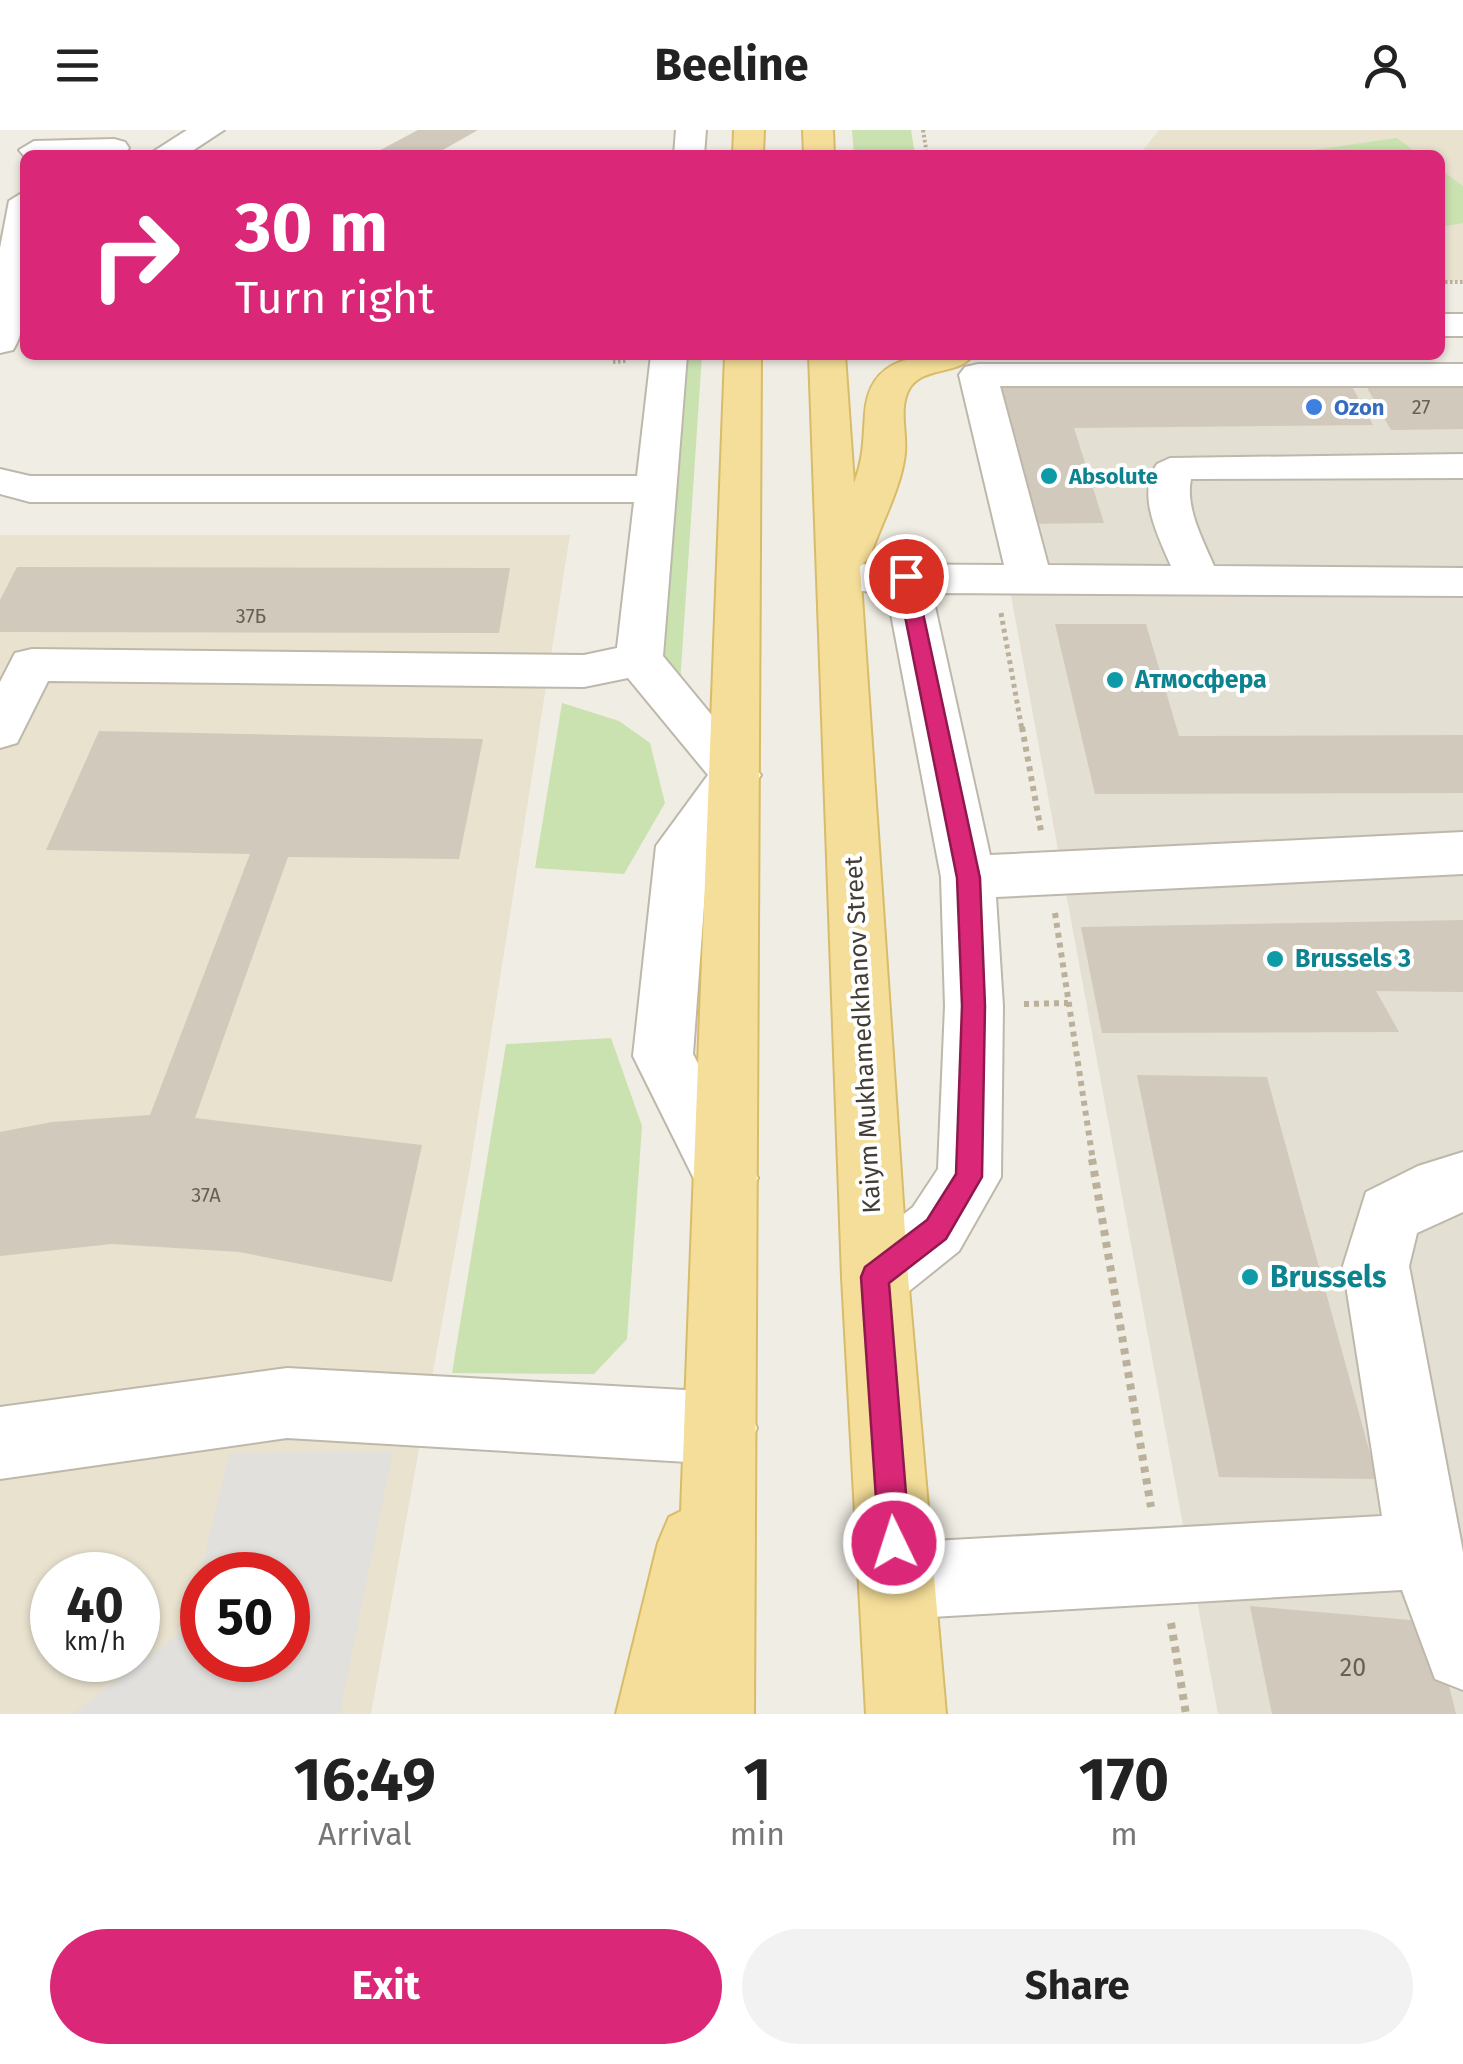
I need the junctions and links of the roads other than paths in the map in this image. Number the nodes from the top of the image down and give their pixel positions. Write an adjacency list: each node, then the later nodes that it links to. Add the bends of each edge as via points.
1 (209, 130): 4 (street)
2 (116, 144): 3 (street)
3 (35, 145)
4 (172, 150)
5 (20, 229): 6 (street)
6 (0, 342)
7 (669, 360): 15 (street)
8 (743, 360): 23 (main road)
9 (827, 360): 18 (main road, Kaiym Mukhamedkhanov Street)
10 (937, 360): 18 (main road, via 907,369 890,387 885,455)
11 (1257, 366): 12 (street); 17 (street, via 978,375)
12 (1463, 375)
13 (1463, 466): 19 (street, via 1171,472 1172,504)
14 (0, 481): 15 (street, via 30,489)
15 (656, 488): 21 (street)
16 (906, 576): 17 (street); 18 (street); 27 (street)
17 (1012, 577): 19 (street)
18 (840, 578): 29 (main road, Kaiym Mukhamedkhanov Street)
19 (1198, 580): 20 (street)
20 (1463, 582)
21 (639, 659): 22 (street, via 584,670 32,665); 23 (street)
22 (0, 730)
23 (736, 775): 30 (main road)
24 (1463, 852): 26 (street)
25 (1463, 872): 26 (street)
26 (1050, 879): 27 (street)
27 (969, 884): 29 (street, via 969,1177 936,1230)
28 (1463, 1182): 32 (street, via 1440,1186 1389,1214 1376,1266)
29 (875, 1277): 33 (main road, Kaiym Mukhamedkhanov Street)
30 (721, 1428): 31 (street, via 287,1403); 35 (main road); 36 (main road)
31 (0, 1443)
32 (1425, 1550): 33 (street); 34 (street)
33 (897, 1581): 37 (main road, Kaiym Mukhamedkhanov Street)
34 (1463, 1651)
35 (656, 1714)
36 (714, 1714)
37 (906, 1714)

